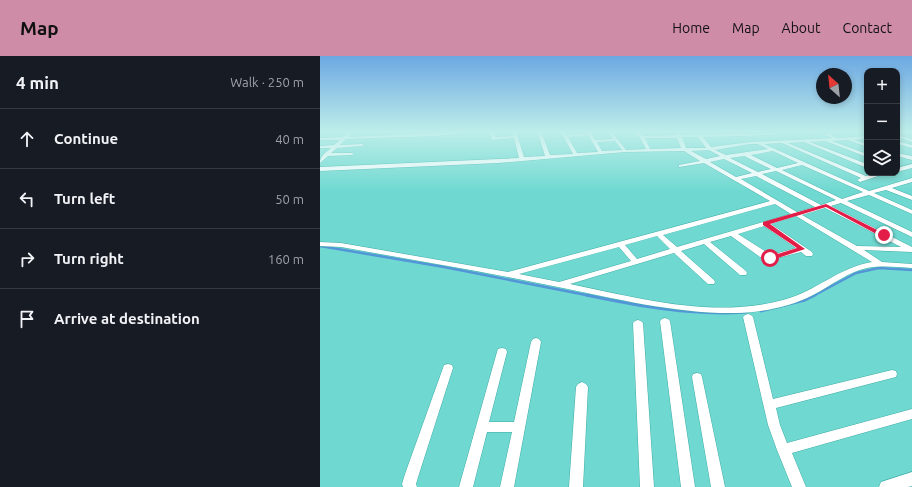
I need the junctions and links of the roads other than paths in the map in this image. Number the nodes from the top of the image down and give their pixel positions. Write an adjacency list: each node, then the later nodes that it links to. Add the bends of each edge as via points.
1 (331, 151): 17 (street)
2 (519, 151): 24 (street)
3 (546, 151): 21 (street)
4 (574, 151): 18 (street)
5 (624, 151): 13 (street)
6 (688, 151): 26 (street)
7 (716, 151): 22 (street)
8 (765, 151): 15 (street)
9 (776, 151): 27 (street)
10 (804, 151): 36 (street)
11 (830, 151): 28 (street)
12 (854, 151): 19 (street)
13 (601, 153): 18 (street)
14 (352, 154): 17 (street)
15 (745, 154): 22 (street); 32 (street)
16 (320, 155): 17 (street)
17 (327, 155): 25 (street)
18 (576, 155): 21 (street)
19 (864, 155)
20 (900, 155): 23 (street)
21 (548, 156): 24 (street)
22 (726, 157): 26 (street); 34 (street)
23 (912, 158)
24 (522, 159): 31 (street)
25 (320, 161)
26 (704, 161): 29 (street); 37 (street)
27 (803, 163): 32 (street); 39 (street)
28 (864, 165)
29 (681, 166)
30 (912, 166): 33 (street)
31 (320, 169)
32 (777, 169): 34 (street); 41 (street)
33 (900, 169)
34 (757, 174): 37 (street); 43 (street)
35 (873, 176): 36 (street)
36 (865, 178): 39 (street)
37 (735, 179): 46 (street)
38 (912, 180): 40 (street)
39 (848, 183): 42 (street)
40 (887, 188): 42 (street); 44 (street)
41 (820, 190): 43 (street); 45 (street)
42 (870, 193): 45 (street); 48 (street)
43 (798, 196): 47 (street)
44 (912, 198)
45 (843, 201): 47 (street); 51 (street)
46 (775, 202): 49 (street); 53 (street)
47 (823, 207): 49 (street); 54 (street)
48 (912, 212)
49 (796, 214): 50 (street); 59 (street)
50 (765, 223): 52 (street); 60 (street)
51 (900, 229): 54 (street); 55 (street)
52 (732, 233): 56 (street); 60 (street, via 770,258)
53 (658, 234): 58 (street); 61 (street)
54 (884, 235): 62 (street)
55 (912, 235)
56 (705, 241): 61 (street); 67 (street)
57 (320, 244): 68 (street, via 340,245)
58 (621, 245): 64 (street); 68 (street)
59 (855, 248): 62 (street); 65 (street)
60 (802, 249): 63 (street)
61 (675, 250): 64 (street); 69 (street)
62 (912, 250)
63 (809, 254)
64 (636, 261): 70 (street)
65 (880, 264): 66 (street); 70 (street, via 858,268 788,302 731,310 648,304)
66 (912, 266)
67 (743, 273)
68 (508, 275): 70 (street)
69 (711, 282)
70 (558, 284)
71 (748, 317): 80 (street)
72 (665, 321): 91 (street)
73 (638, 323): 90 (street)
74 (536, 342): 83 (street)
75 (502, 352): 82 (street)
76 (448, 368): 86 (street, via 412,474)
77 (892, 374): 80 (street)
78 (697, 377): 92 (street)
79 (582, 387): 89 (street)
80 (769, 405): 84 (street)
81 (912, 414): 84 (street)
82 (482, 427): 83 (street); 87 (street)
83 (518, 428): 88 (street)
84 (784, 450): 93 (street)
85 (912, 479): 94 (street)
86 (410, 487)
87 (466, 487)
88 (507, 487)
89 (576, 487)
90 (646, 487)
91 (688, 487)
92 (718, 487)
93 (799, 487)
94 (886, 487)

